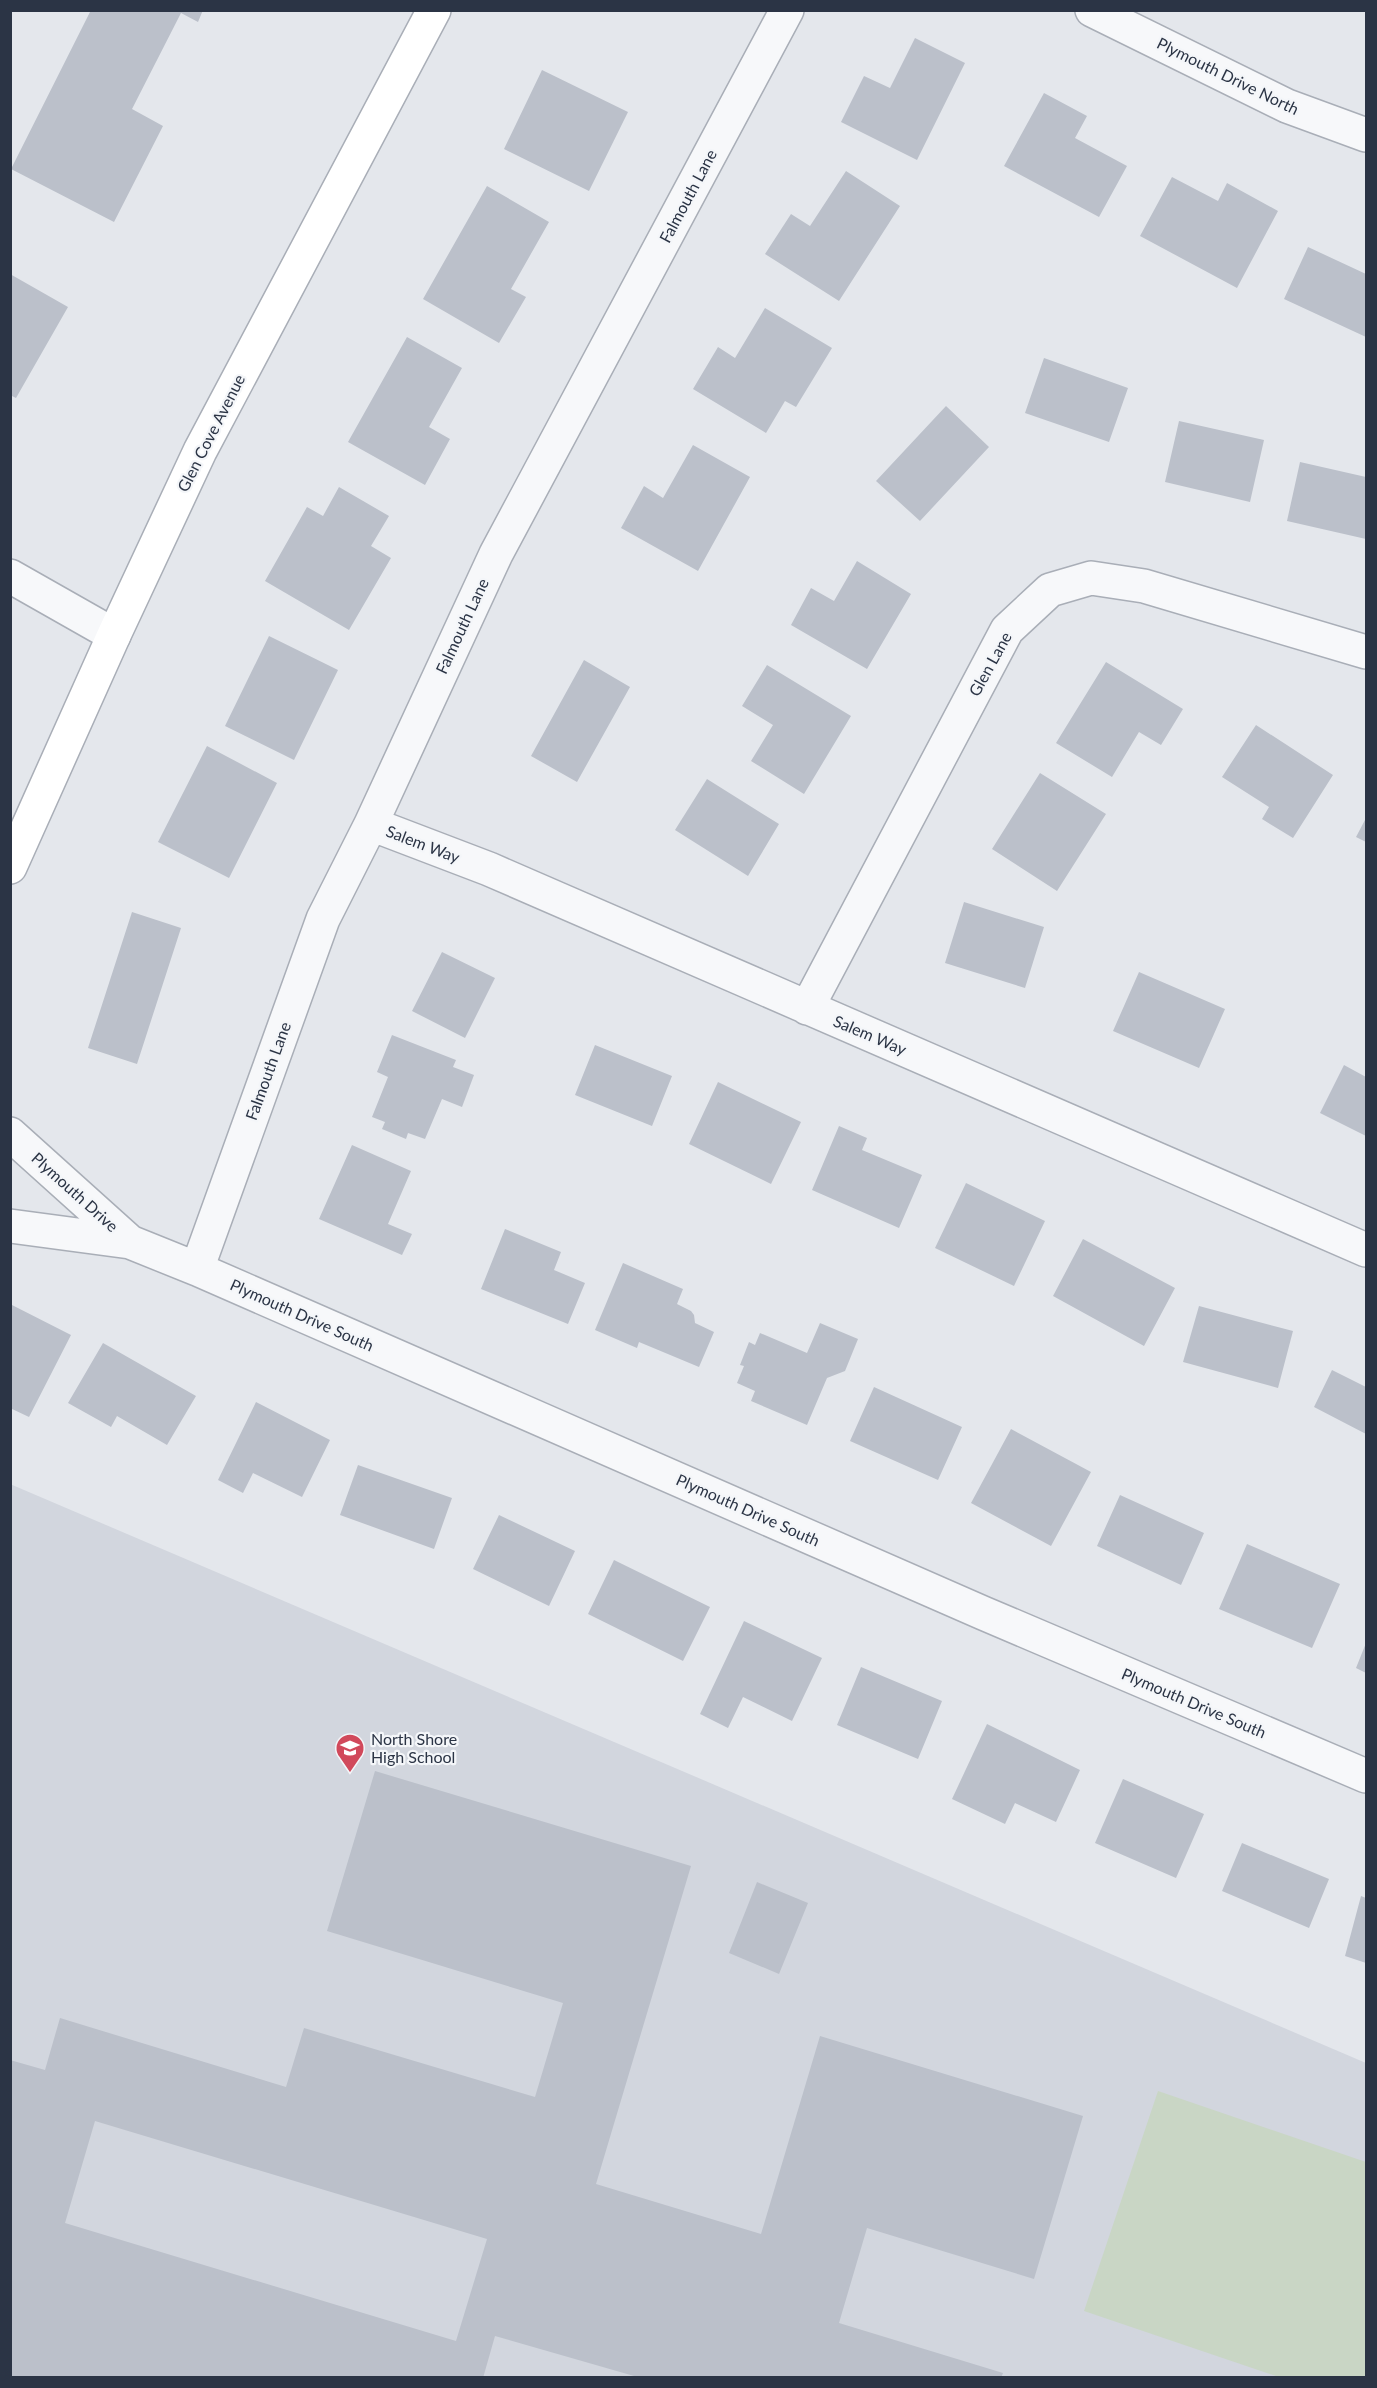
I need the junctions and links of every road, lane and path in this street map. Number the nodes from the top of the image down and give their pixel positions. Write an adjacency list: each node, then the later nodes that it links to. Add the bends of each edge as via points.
1 (787, 10): 8 (street, Falmouth Lane, via 496,554)
2 (1092, 10): 4 (street, Plymouth Drive North, via 1287,106)
3 (430, 12): 6 (main road, Glen Cove Avenue, via 200,451)
4 (1366, 135)
5 (10, 576): 6 (street)
6 (114, 635): 9 (main road, Glen Cove Avenue)
7 (1366, 652): 10 (street, Glen Lane, via 1144,586 1090,578 1050,590 1007,630)
8 (371, 824): 10 (street, Salem Way, via 489,870); 15 (street, Falmouth Lane, via 323,918)
9 (10, 867)
10 (807, 1008): 14 (street, Salem Way)
11 (10, 1134): 13 (street, Plymouth Drive)
12 (10, 1227): 13 (street, Plymouth Drive)
13 (130, 1242): 15 (street, Plymouth Drive South)
14 (1366, 1250)
15 (197, 1269): 16 (street, Plymouth Drive South)
16 (1366, 1776)

